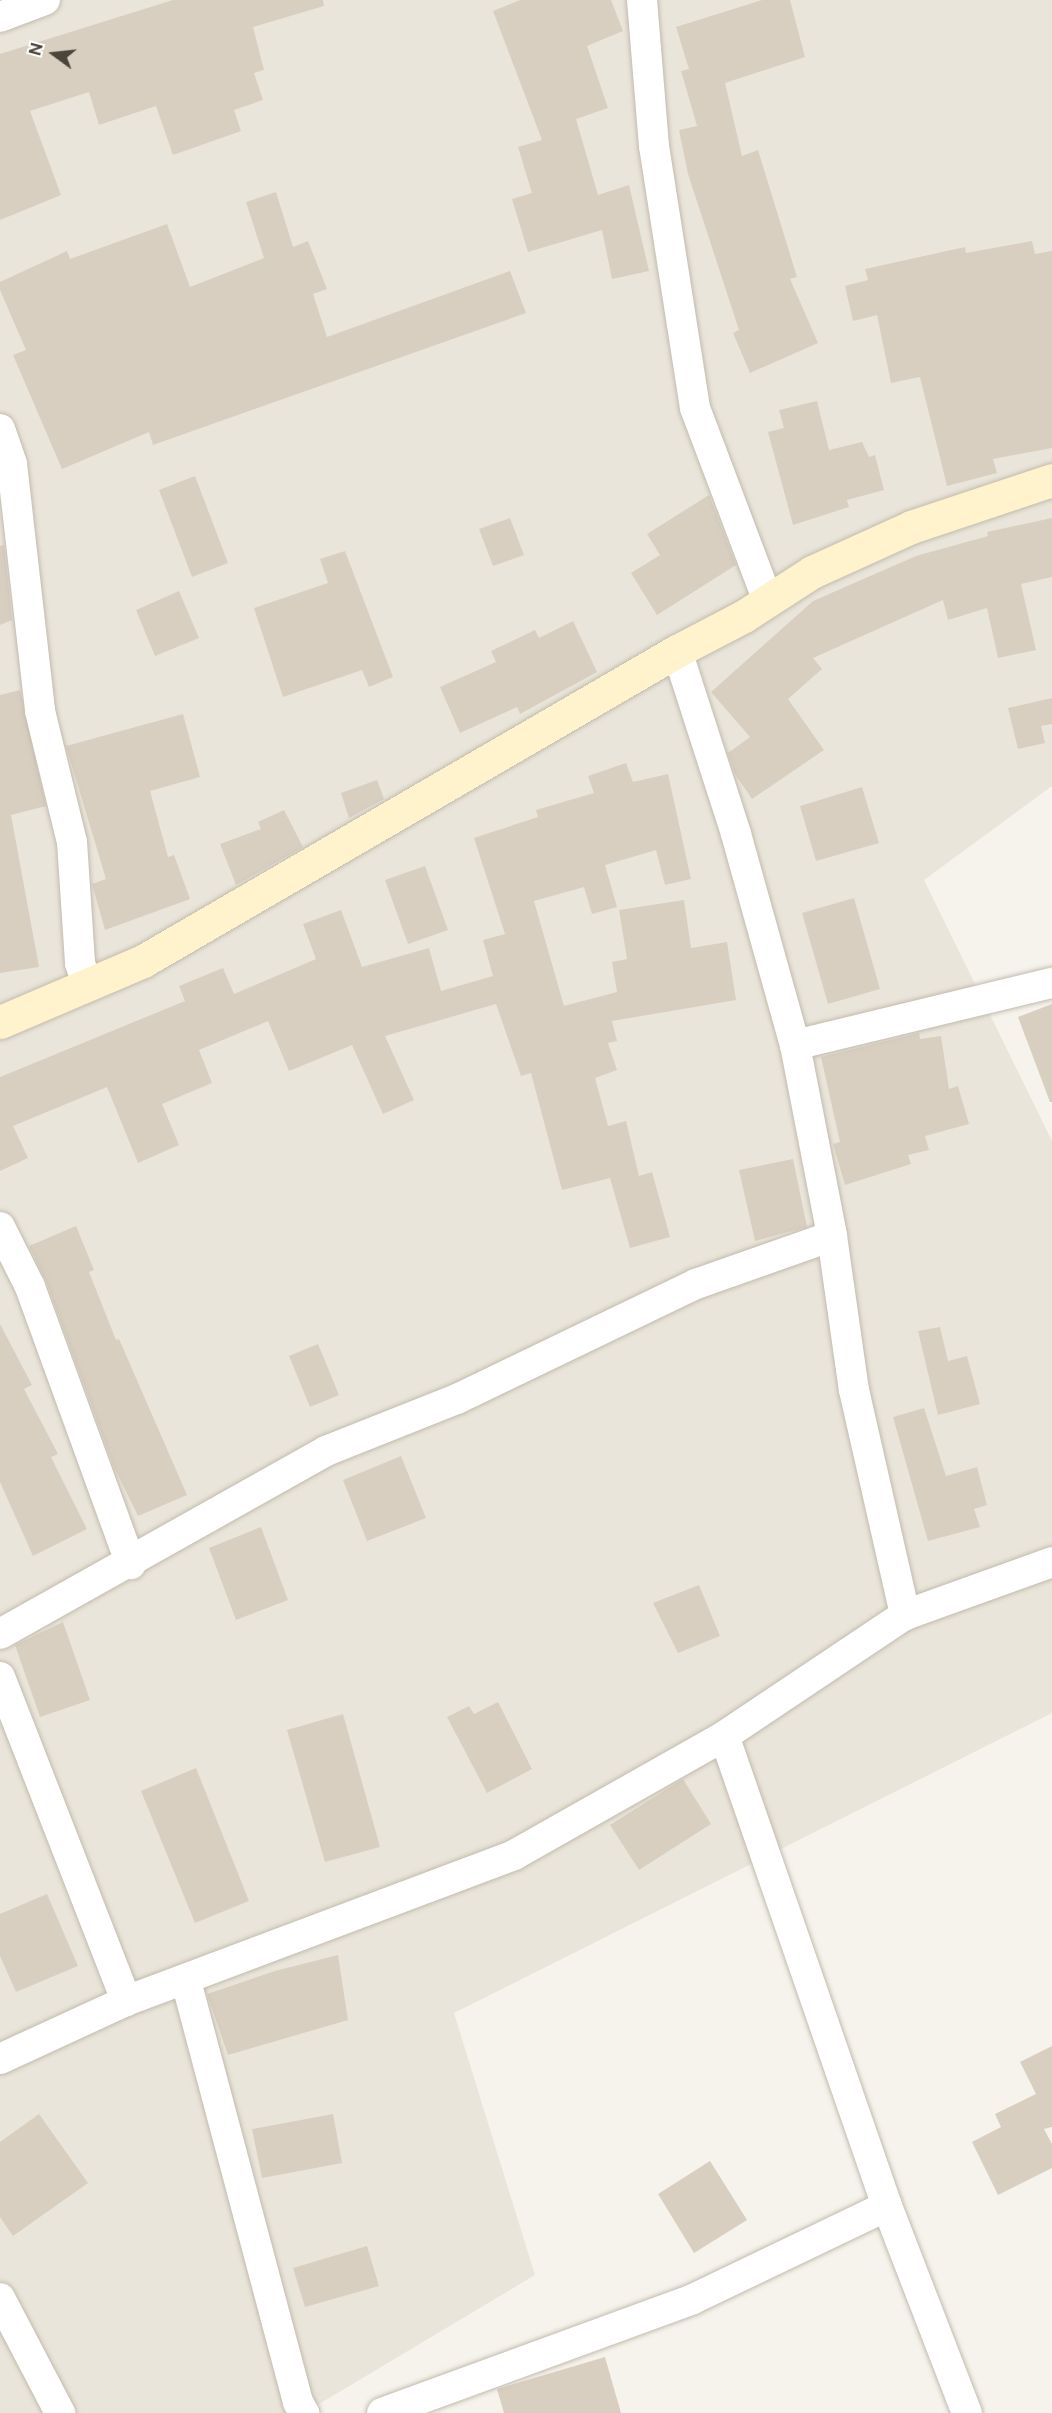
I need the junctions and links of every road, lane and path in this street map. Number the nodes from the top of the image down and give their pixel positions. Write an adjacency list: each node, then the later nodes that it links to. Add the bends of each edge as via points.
1 (45, 0): 3 (street)
2 (642, 0): 7 (street, via 654,146 695,408)
3 (0, 17)
4 (0, 429): 6 (street, via 12,464)
5 (1052, 480): 7 (main road, via 911,527 813,572)
6 (10, 527): 10 (street, via 40,711 72,842 80,963)
7 (768, 601): 8 (main road)
8 (677, 651): 10 (main road, via 143,961); 12 (street, via 736,834)
9 (1052, 983): 12 (street)
10 (87, 984): 11 (main road)
11 (0, 1022)
12 (795, 1045): 14 (street)
13 (0, 1227): 16 (street, via 30,1287)
14 (832, 1236): 16 (street, via 696,1284 457,1399 326,1451); 17 (street, via 854,1390)
15 (1052, 1562): 17 (street)
16 (131, 1564): 18 (street)
17 (905, 1615): 20 (street)
18 (0, 1634)
19 (0, 1677): 22 (street)
20 (724, 1736): 21 (street, via 514,1855); 24 (street)
21 (186, 1981): 22 (street); 27 (street)
22 (126, 2001): 23 (street)
23 (0, 2059)
24 (887, 2206): 28 (street, via 693,2299); 29 (street)
25 (0, 2298): 26 (street)
26 (60, 2413)
27 (304, 2413)
28 (382, 2413)
29 (967, 2413)

